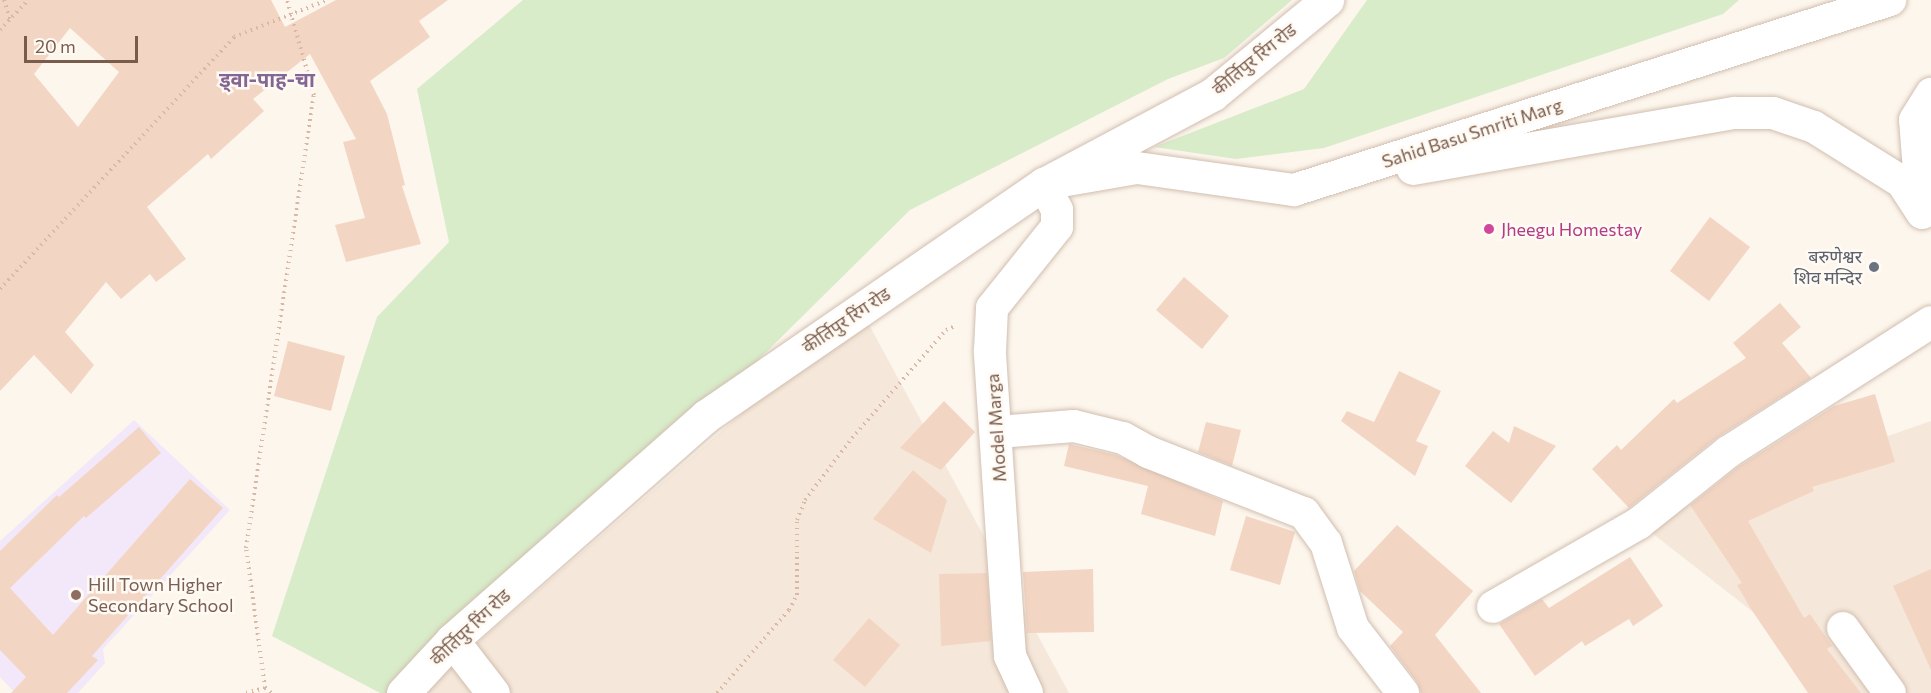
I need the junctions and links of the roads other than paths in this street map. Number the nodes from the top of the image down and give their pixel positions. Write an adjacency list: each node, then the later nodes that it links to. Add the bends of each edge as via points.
1 (1327, 0): 4 (street, कीर्तिपुर रिंग रोड, via 1213,94)
2 (1890, 0): 5 (street, Sahid Basu Smriti Marg)
3 (1931, 94): 6 (street, via 1915,120)
4 (1044, 184): 5 (street, Sahid Basu Smriti Marg, via 1137,168); 8 (street, Model Marga, via 1057,210 1057,227 992,308 990,351); 11 (street, कीर्तिपुर रिंग रोड, via 706,416)
5 (1294, 190): 6 (street, via 1735,113 1773,113 1814,127 1902,182)
6 (1926, 223)
7 (1931, 322): 9 (street, via 1728,452 1639,523)
8 (998, 432): 14 (street, Model Marga, via 1010,656); 15 (street, via 1074,426 1123,438 1148,452 1304,513 1326,543 1353,628)
9 (1493, 607)
10 (1843, 628): 16 (street)
11 (452, 640): 12 (street, कीर्तिपुर रिंग रोड); 13 (street)
12 (403, 693)
13 (493, 693)
14 (1027, 693)
15 (1403, 693)
16 (1890, 693)

